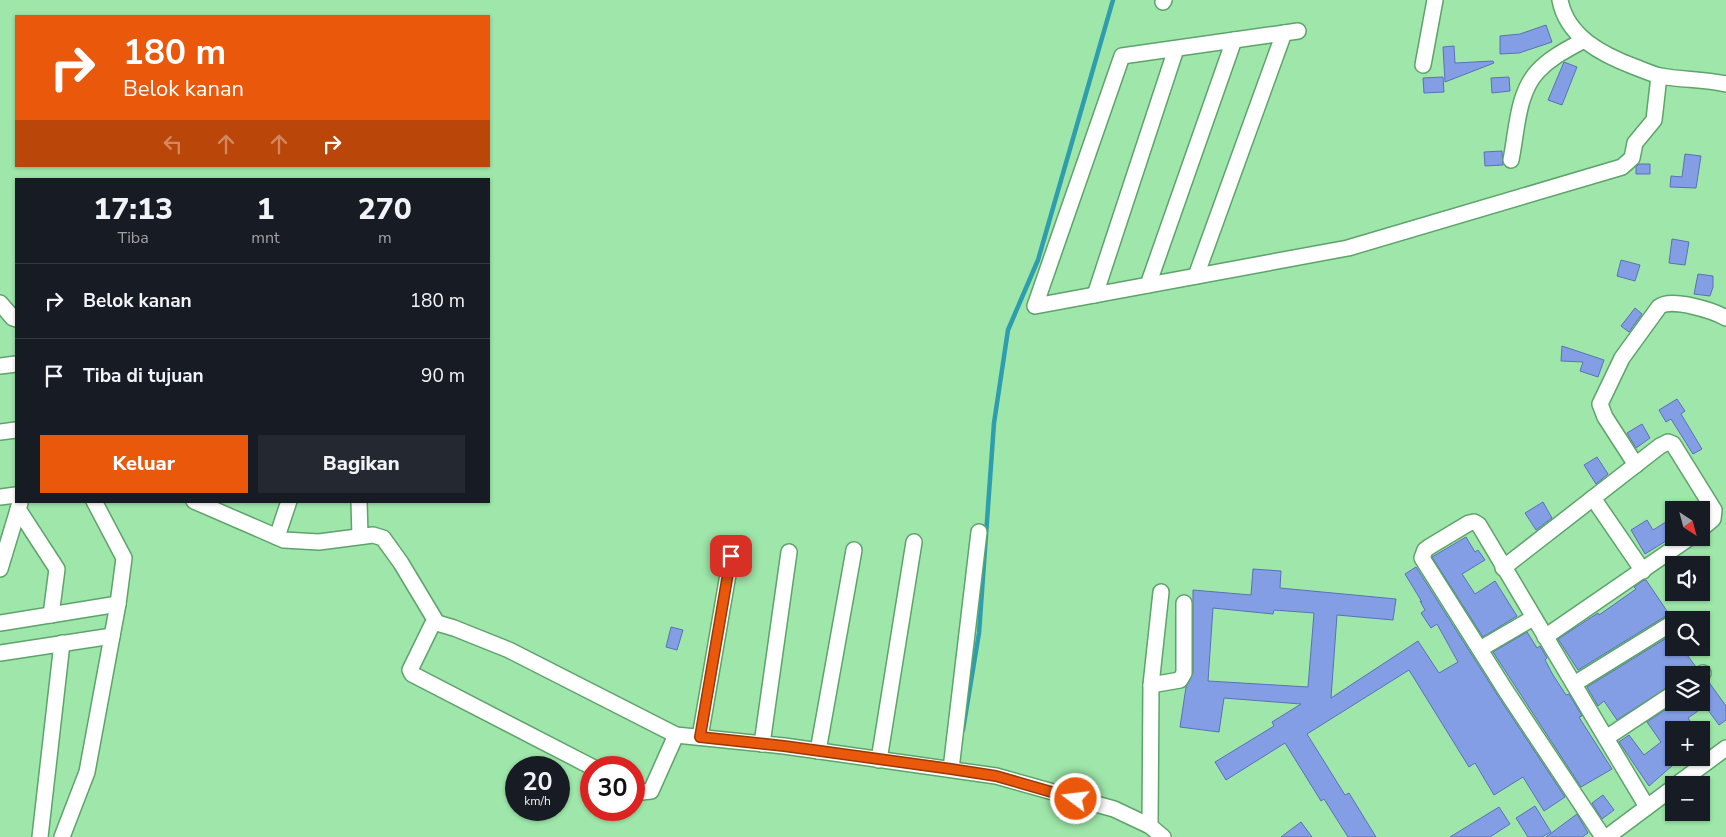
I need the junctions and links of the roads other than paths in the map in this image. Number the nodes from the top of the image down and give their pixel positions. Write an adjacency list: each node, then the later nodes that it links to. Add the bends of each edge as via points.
1 (1434, 0): 6 (street)
2 (1560, 0): 4 (street, via 1571,24)
3 (1234, 40): 5 (street); 10 (street, via 1291,32); 11 (street)
4 (1584, 40): 7 (street, via 1611,58); 9 (street, via 1548,62 1528,86)
5 (1176, 49): 12 (street); 12 (street, via 1122,56 1035,306)
6 (1423, 64)
7 (1659, 76): 8 (street); 10 (street, via 1654,120 1639,136 1632,158 1622,167 1348,248)
8 (1726, 84)
9 (1511, 160)
10 (1196, 276): 11 (street)
11 (1148, 285): 12 (street)
12 (1095, 295)
13 (0, 303): 15 (street)
14 (1726, 318): 20 (street, via 1683,304 1665,303 1622,358 1600,404 1618,440)
15 (15, 319)
16 (15, 364): 17 (street)
17 (0, 366)
18 (15, 430): 19 (street)
19 (0, 432)
20 (1636, 465): 22 (street); 24 (street, via 1660,446 1668,442 1673,444)
21 (0, 497): 23 (street)
22 (1593, 498): 43 (street); 44 (street)
23 (15, 501)
24 (1708, 501)
25 (18, 503): 42 (street)
26 (19, 503): 48 (street, via 57,569)
27 (95, 503): 47 (street, via 124,558)
28 (203, 503): 32 (street)
29 (288, 503): 36 (street)
30 (359, 503): 35 (street)
31 (1710, 504): 33 (street, via 1714,510)
32 (220, 507): 36 (street)
33 (1710, 522)
34 (978, 532): 69 (street)
35 (360, 536): 36 (street, via 319,542); 51 (street, via 383,538)
36 (277, 537)
37 (914, 542): 67 (street)
38 (1678, 546): 44 (street)
39 (854, 550): 66 (street)
40 (790, 552): 64 (street)
41 (731, 556): 62 (street)
42 (1, 564)
43 (1503, 568): 49 (street); 56 (street, via 1481,528 1474,522 1423,553 1422,558)
44 (1642, 571): 54 (street)
45 (1162, 592): 59 (street)
46 (1184, 603): 59 (street, via 1183,677 1176,682)
47 (118, 604): 48 (street); 53 (street)
48 (50, 615): 50 (street)
49 (1533, 618): 54 (street); 56 (street)
50 (0, 623)
51 (437, 623): 61 (street, via 509,650); 68 (street, via 432,625 410,671 412,674)
52 (1665, 628): 58 (street)
53 (112, 636): 55 (street); 76 (street, via 87,772)
54 (1545, 637): 58 (street)
55 (62, 643): 57 (street); 75 (street)
56 (1480, 649): 78 (street)
57 (0, 653)
58 (1574, 684): 63 (street)
59 (1151, 685): 74 (street)
60 (1665, 699): 63 (street)
61 (676, 735): 62 (street); 71 (street, via 651,791)
62 (700, 737): 64 (street)
63 (1606, 738): 73 (street)
64 (762, 744): 66 (street)
65 (1726, 748): 70 (street)
66 (818, 751): 67 (street)
67 (879, 760): 69 (street)
68 (580, 761)
69 (956, 770): 74 (street, via 996,776 1097,803)
70 (1688, 776)
71 (645, 793)
72 (1665, 794): 73 (street)
73 (1647, 807): 79 (street)
74 (1150, 826): 77 (street)
75 (40, 837)
76 (62, 837)
77 (1163, 837)
78 (1603, 837)
79 (1607, 837)

